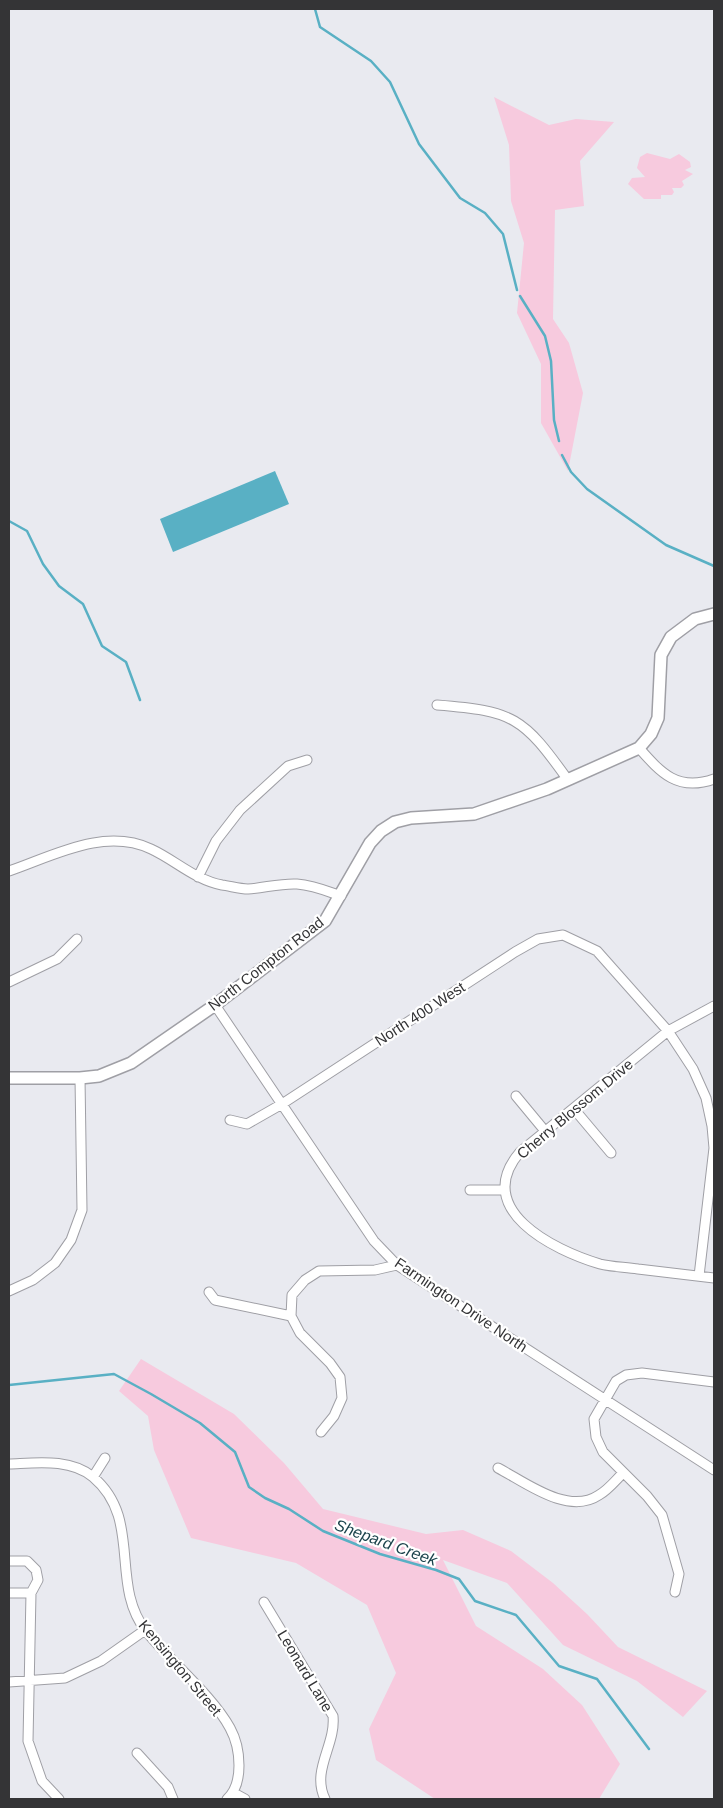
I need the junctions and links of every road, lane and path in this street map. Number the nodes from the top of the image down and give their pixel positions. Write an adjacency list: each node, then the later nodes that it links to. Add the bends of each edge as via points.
1 (714, 614): 3 (street, North Compton Road, via 696,619 671,637 661,655 658,718 651,734)
2 (437, 705): 6 (street, via 478,708 501,714 522,725 540,741)
3 (639, 748): 5 (street, via 669,778 685,783 704,783); 6 (street, North Compton Road)
4 (306, 760): 8 (street, via 288,766 240,810 216,841)
5 (714, 779)
6 (568, 780): 9 (street, North Compton Road, via 474,814 395,822 370,843)
7 (9, 872): 8 (street, via 78,846 107,840 151,849)
8 (198, 877): 9 (street, via 246,889 295,884 311,886)
9 (341, 896): 12 (street, North Compton Road, via 325,921)
10 (77, 939): 11 (street, via 57,960)
11 (9, 982)
12 (215, 1005): 16 (street, North Compton Road, via 131,1063 99,1076); 18 (street, Farmington Drive North)
13 (714, 1006): 14 (street, Cherry Blossom Drive)
14 (668, 1031): 18 (street, North 400 West, via 597,951 564,935 538,939); 19 (street, Cherry Blossom Drive); 26 (street, via 693,1069 706,1098 712,1126 714,1148)
15 (9, 1078): 16 (street, North Compton Road)
16 (80, 1078): 28 (street, via 82,1210 71,1240 55,1262 33,1280)
17 (516, 1096): 21 (street)
18 (282, 1104): 20 (street, North 400 West, via 247,1124); 25 (street, Farmington Drive North, via 374,1241)
19 (574, 1109): 21 (street, Cherry Blossom Drive); 22 (street)
20 (230, 1120)
21 (545, 1130): 24 (street, Cherry Blossom Drive, via 514,1159)
22 (611, 1153)
23 (470, 1190): 24 (street)
24 (504, 1190): 26 (street, via 509,1208 519,1221 578,1256 602,1264)
25 (397, 1265): 30 (street, via 375,1270 319,1271 305,1280 292,1295); 32 (street, Farmington Drive North)
26 (699, 1276): 27 (street)
27 (714, 1278)
28 (9, 1291)
29 (209, 1292): 30 (street, via 215,1300)
30 (291, 1316): 33 (street, via 300,1333 340,1377 342,1398 334,1416)
31 (714, 1382): 32 (street, via 642,1373 626,1375 616,1381)
32 (604, 1399): 37 (street, Farmington Drive North); 38 (street, via 594,1419 596,1437 603,1452)
33 (321, 1432)
34 (105, 1458): 39 (street)
35 (9, 1464): 39 (street, Kensington Street, via 46,1462 71,1466)
36 (498, 1468): 38 (street, via 558,1499 572,1502 599,1496)
37 (714, 1470)
38 (622, 1474): 41 (street, via 647,1496 662,1515 679,1574)
39 (92, 1477): 45 (street, Kensington Street, via 114,1502 124,1536 126,1581 132,1608)
40 (9, 1561): 42 (street, via 27,1561 36,1570 38,1580)
41 (675, 1592)
42 (31, 1593): 43 (street); 47 (street)
43 (9, 1594)
44 (264, 1602): 53 (street, Leonard Lane, via 333,1716 334,1728 320,1770)
45 (145, 1630): 47 (street, via 101,1661 64,1678); 49 (street, Kensington Street, via 230,1729 239,1771)
46 (9, 1682): 47 (street)
47 (28, 1682): 50 (street, via 28,1741 42,1781)
48 (137, 1753): 51 (street, via 168,1787)
49 (230, 1796): 52 (street)
50 (59, 1799)
51 (173, 1799)
52 (245, 1799)
53 (325, 1799)

